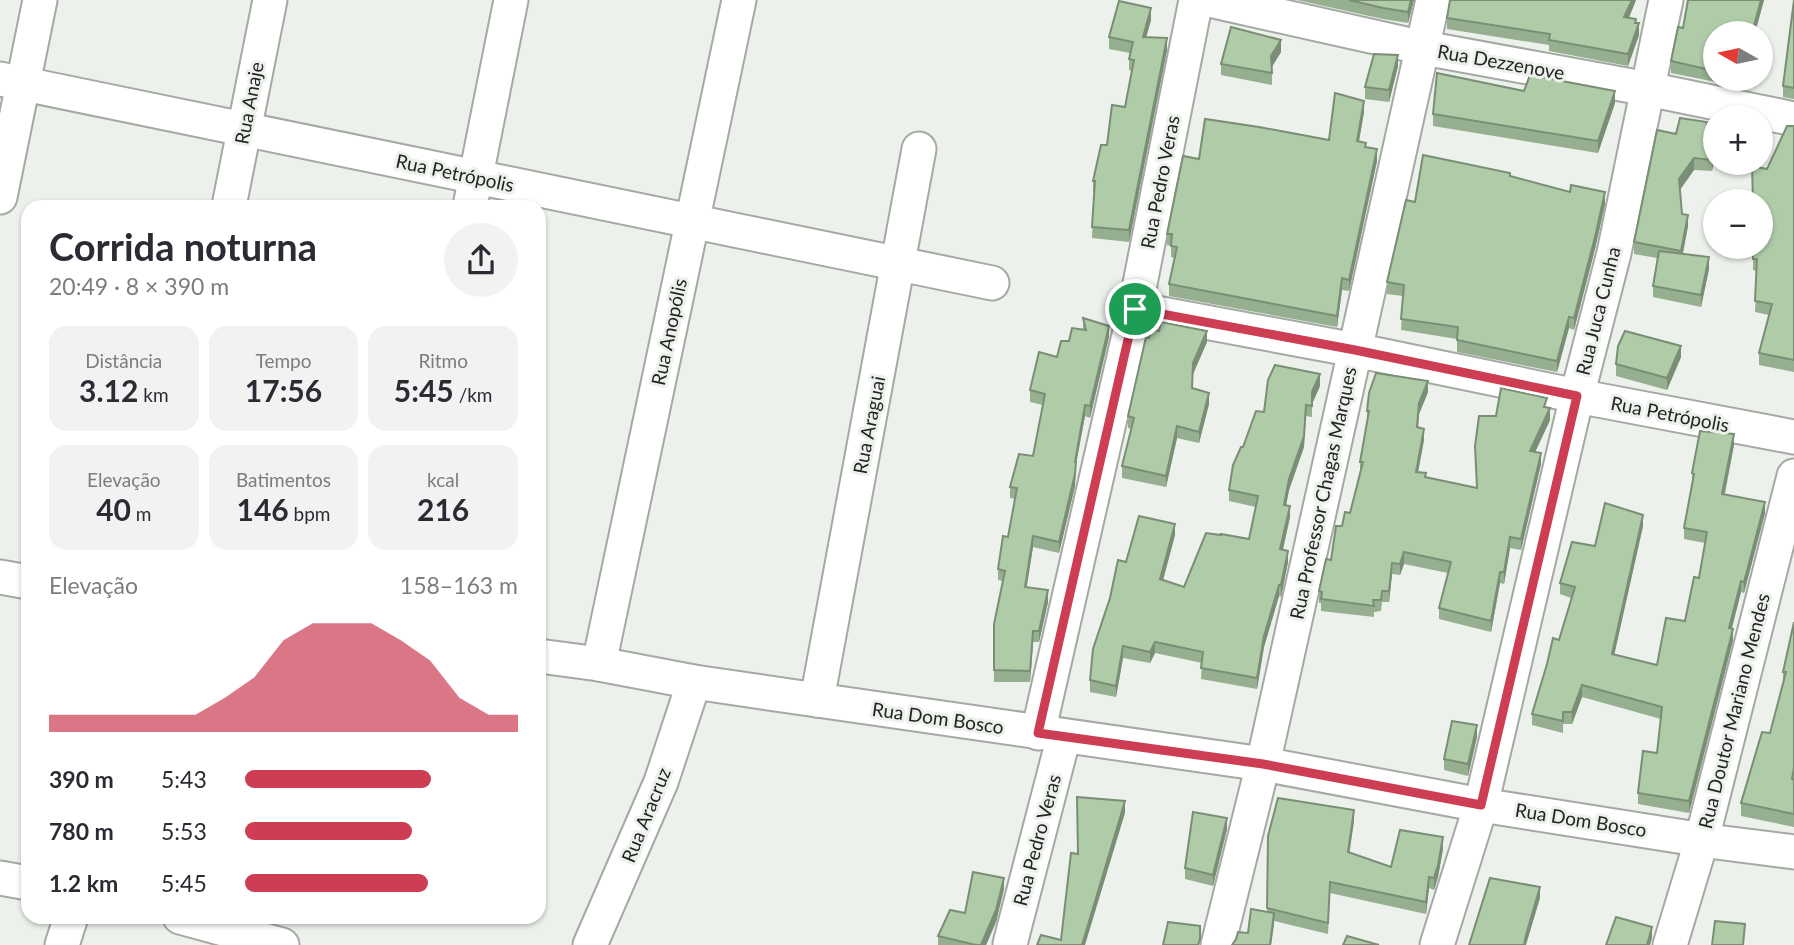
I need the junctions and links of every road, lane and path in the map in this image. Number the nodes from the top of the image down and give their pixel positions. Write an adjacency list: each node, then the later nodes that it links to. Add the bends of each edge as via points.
1 (40, 0): 10 (street)
2 (270, 0): 13 (street, Rua Anaje)
3 (511, 0): 15 (street)
4 (739, 0): 20 (street, Rua Anopólis)
5 (1196, 0): 23 (street, Rua Pedro Veras)
6 (1209, 0): 9 (street, Rua Dezzenove)
7 (1433, 0): 9 (street, Rua Professor Chagas Marques)
8 (1666, 0): 11 (street, Rua Juca Cunha)
9 (1424, 48): 11 (street, Rua Dezzenove); 24 (street, Rua Professor Chagas Marques)
10 (11, 81): 13 (street, Rua Petrópolis); 16 (street)
11 (1648, 89): 12 (street, Rua Dezzenove); 25 (street, Rua Juca Cunha, via 1614,254)
12 (1794, 119)
13 (244, 130): 15 (street, Rua Petrópolis); 17 (street, Rua Anaje)
14 (919, 149): 21 (street, Rua Araguai)
15 (473, 192): 18 (street, Rua Petrópolis)
16 (0, 197)
17 (230, 200)
18 (531, 200)
19 (546, 202): 20 (street, Rua Petrópolis)
20 (692, 222): 21 (street, Rua Petrópolis); 31 (street, Rua Anopólis)
21 (899, 264): 22 (street, Rua Petrópolis); 33 (street, Rua Araguai)
22 (992, 283)
23 (1135, 309): 24 (street, Rua Petrópolis); 34 (street, Rua Pedro Veras)
24 (1355, 350): 25 (street, Rua Petrópolis); 35 (street, Rua Professor Chagas Marques)
25 (1577, 396): 26 (street, Rua Petrópolis); 36 (street, Rua Juca Cunha)
26 (1794, 437)
27 (1794, 476): 37 (street, Rua Doutor Mariano Mendes)
28 (0, 578): 29 (street)
29 (21, 581)
30 (546, 657): 31 (street, Rua Dom Bosco)
31 (599, 664): 32 (street, Rua Dom Bosco)
32 (694, 682): 33 (street, Rua Dom Bosco); 46 (street, Rua Aracruz, via 661,782)
33 (817, 700): 34 (street, Rua Dom Bosco)
34 (1051, 735): 35 (street, Rua Dom Bosco); 43 (street, Rua Pedro Veras)
35 (1263, 764): 36 (street, Rua Dom Bosco); 47 (street, Rua Professor Chagas Marques)
36 (1481, 805): 37 (street, Rua Dom Bosco); 48 (street, Rua Juca Cunha)
37 (1702, 839): 38 (street, Rua Dom Bosco); 49 (street, Rua Doutor Mariano Mendes)
38 (1794, 852)
39 (0, 878): 40 (street)
40 (21, 882)
41 (69, 924): 44 (street)
42 (206, 924): 45 (street)
43 (1010, 944)
44 (62, 945)
45 (282, 945)
46 (590, 945)
47 (1218, 945)
48 (1437, 945)
49 (1670, 945)

